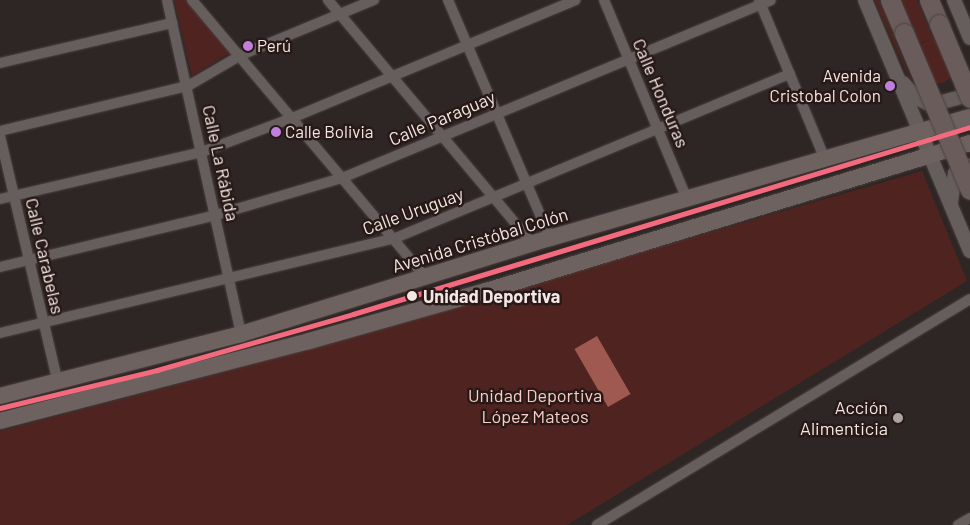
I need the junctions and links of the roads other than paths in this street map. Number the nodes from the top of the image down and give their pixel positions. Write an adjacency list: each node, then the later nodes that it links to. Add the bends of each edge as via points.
1 (167, 0): 14 (street, Calle La Rábida)
2 (192, 0): 17 (street)
3 (328, 0): 13 (street)
4 (374, 0): 13 (street)
5 (448, 0): 16 (street)
6 (575, 0): 16 (street)
7 (604, 0): 18 (street, Calle Honduras)
8 (865, 0): 22 (main road)
9 (890, 0): 43 (highway, bridge)
10 (929, 0): 25 (highway, bridge)
11 (954, 0): 15 (main road)
12 (764, 1): 18 (street, Calle Paraguay); 20 (street)
13 (340, 14): 17 (street); 21 (street)
14 (172, 23): 19 (street); 23 (street, Calle La Rábida)
15 (970, 38)
16 (467, 45): 21 (street); 26 (street)
17 (241, 55): 23 (street); 28 (street)
18 (628, 58): 26 (street, Calle Paraguay); 29 (street, Calle Honduras)
19 (0, 63)
20 (790, 74): 29 (street, Calle Uruguay); 38 (street)
21 (392, 76): 28 (street); 33 (street)
22 (897, 77): 24 (main road, via 917,98 931,105 965,96); 31 (main road)
23 (188, 86): 30 (street); 36 (street, Calle La Rábida)
24 (970, 90)
25 (970, 98)
26 (496, 114): 33 (street, Calle Paraguay); 42 (street)
27 (970, 117): 31 (main road, Avenida Cristóbal Colón)
28 (292, 118): 36 (street); 41 (street)
29 (658, 129): 42 (street, Calle Uruguay); 47 (street, Calle Honduras)
30 (0, 131)
31 (920, 131): 34 (main road, Avenida Cristóbal Colón); 37 (main road)
32 (0, 136): 44 (street, Calle Carabelas)
33 (443, 136): 41 (street, Calle Paraguay); 45 (street)
34 (891, 140): 38 (main road, Avenida Cristóbal Colón); 40 (main road)
35 (970, 143): 37 (main road)
36 (202, 152): 44 (street); 49 (street, Calle La Rábida)
37 (929, 154): 40 (main road); 48 (main road)
38 (825, 159): 47 (main road, Avenida Cristóbal Colón)
39 (970, 166): 48 (main road, via 955,173)
40 (878, 169): 64 (main road, via 486,291 309,341)
41 (342, 178): 49 (street, Calle Paraguay); 51 (street)
42 (526, 184): 45 (street, Calle Uruguay); 50 (street)
43 (970, 190)
44 (14, 196): 46 (street); 54 (street, Calle Carabelas)
45 (494, 198): 51 (street, Calle Uruguay); 52 (street)
46 (0, 199)
47 (687, 199): 50 (main road, Avenida Cristóbal Colón)
48 (951, 206): 53 (main road)
49 (216, 216): 54 (street, Calle Paraguay); 57 (street, Calle La Rábida)
50 (550, 238): 52 (main road, Avenida Cristóbal Colón)
51 (393, 239): 56 (street); 57 (street, Calle Uruguay)
52 (532, 244): 56 (main road, Avenida Cristóbal Colón)
53 (970, 251)
54 (30, 259): 55 (street, Calle Paraguay); 59 (street, Calle Carabelas)
55 (0, 267)
56 (425, 277): 61 (main road, Avenida Cristóbal Colón)
57 (231, 279): 59 (street, Calle Uruguay); 61 (street, Calle La Rábida)
58 (970, 299): 66 (street)
59 (44, 322): 60 (street, Calle Uruguay); 62 (street, Calle Carabelas)
60 (0, 333)
61 (241, 334): 62 (main road, Avenida Cristóbal Colón)
62 (58, 383): 63 (main road, Avenida Cristóbal Colón)
63 (0, 396)
64 (0, 421)
65 (970, 518): 67 (street)
66 (597, 525)
67 (958, 525)

